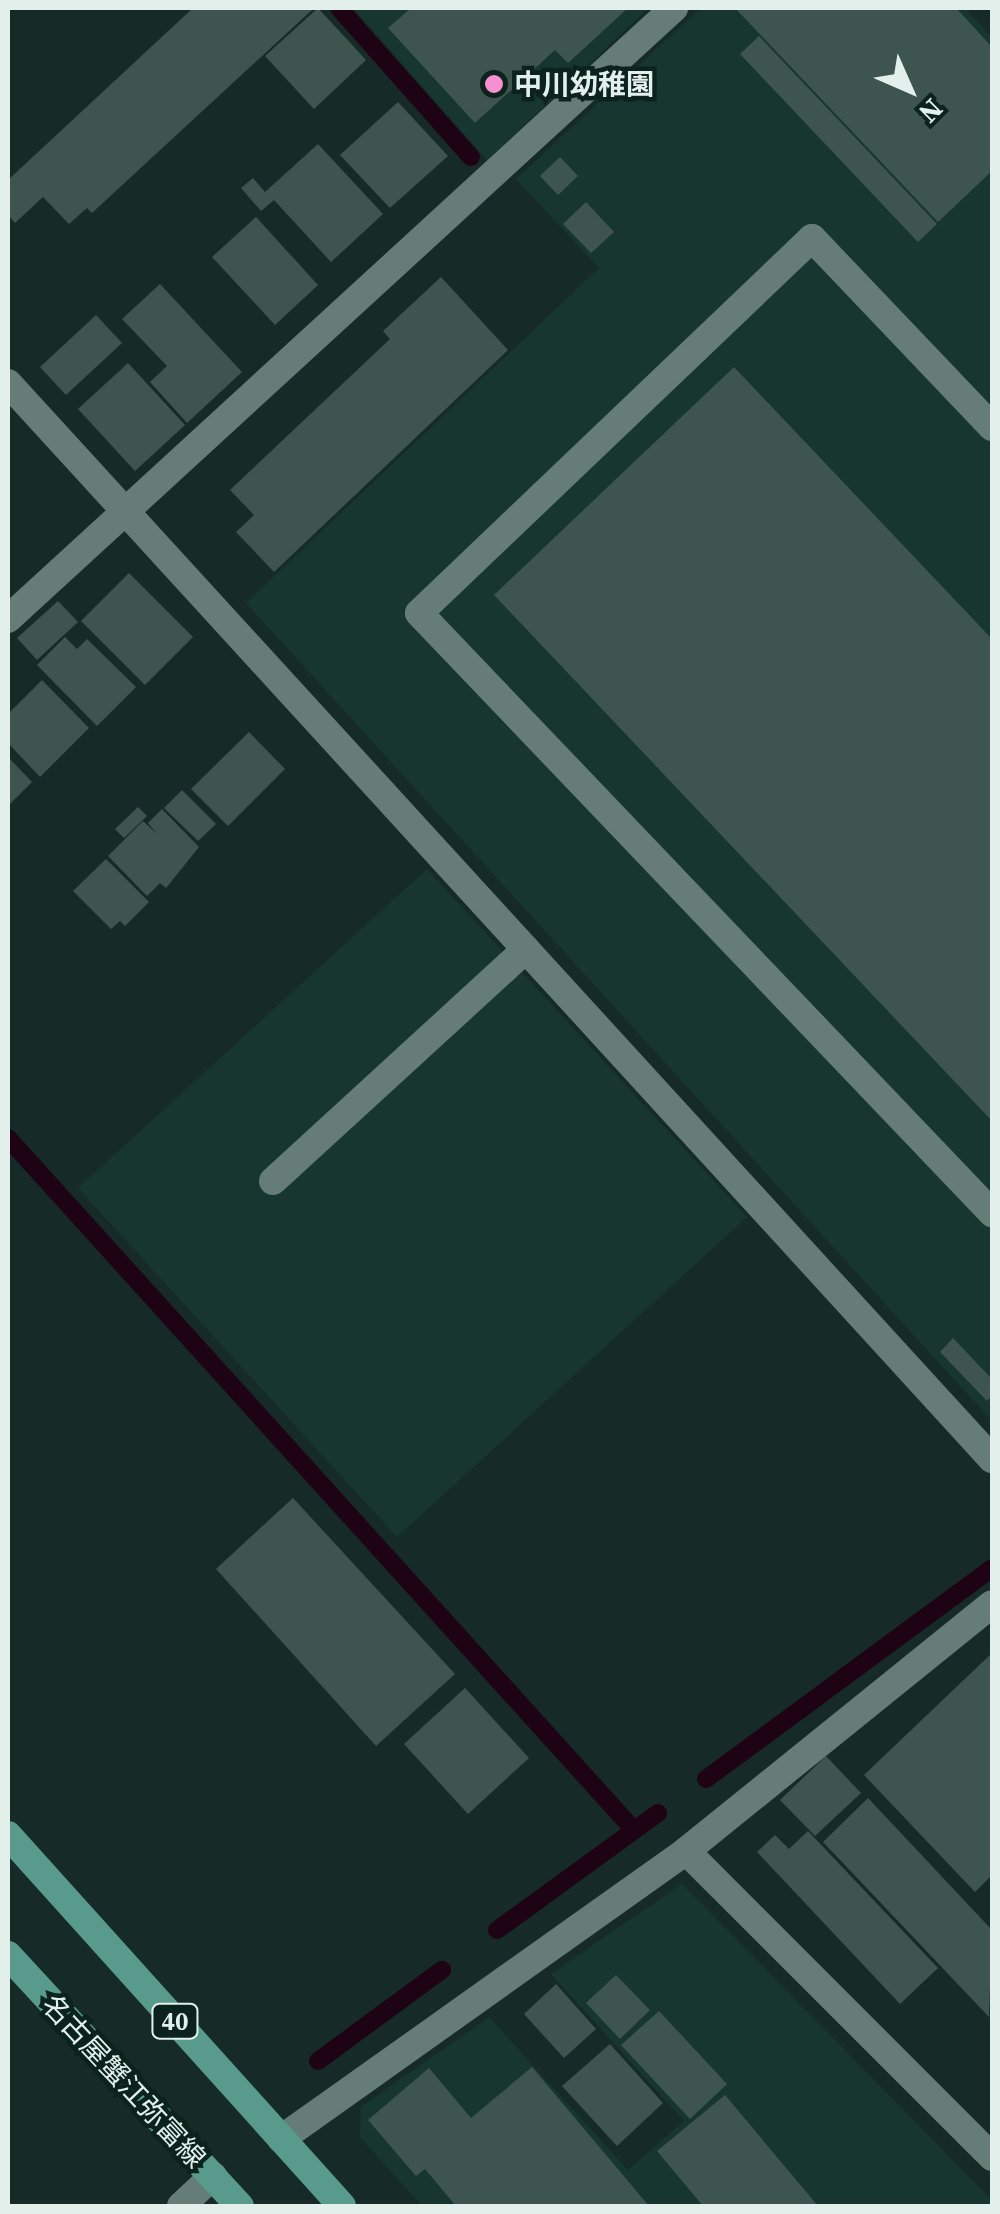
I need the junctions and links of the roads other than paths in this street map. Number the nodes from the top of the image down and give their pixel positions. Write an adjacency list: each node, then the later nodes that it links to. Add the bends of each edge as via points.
1 (674, 8): 4 (street)
2 (8, 383): 4 (street)
3 (992, 427): 8 (street, via 812,238 420,613)
4 (124, 511): 5 (street); 6 (street)
5 (8, 619)
6 (526, 949): 7 (street); 9 (street)
7 (273, 1181)
8 (992, 1213)
9 (992, 1458)
10 (992, 1604): 12 (street)
11 (8, 1835): 14 (main road, 40)
12 (686, 1850): 14 (street); 15 (street)
13 (8, 1955): 16 (main road, 名古屋蟹江弥富線)
14 (281, 2139): 19 (main road, 40)
15 (992, 2158)
16 (214, 2176): 17 (street); 18 (main road, 名古屋蟹江弥富線)
17 (181, 2206)
18 (240, 2206)
19 (342, 2206)

